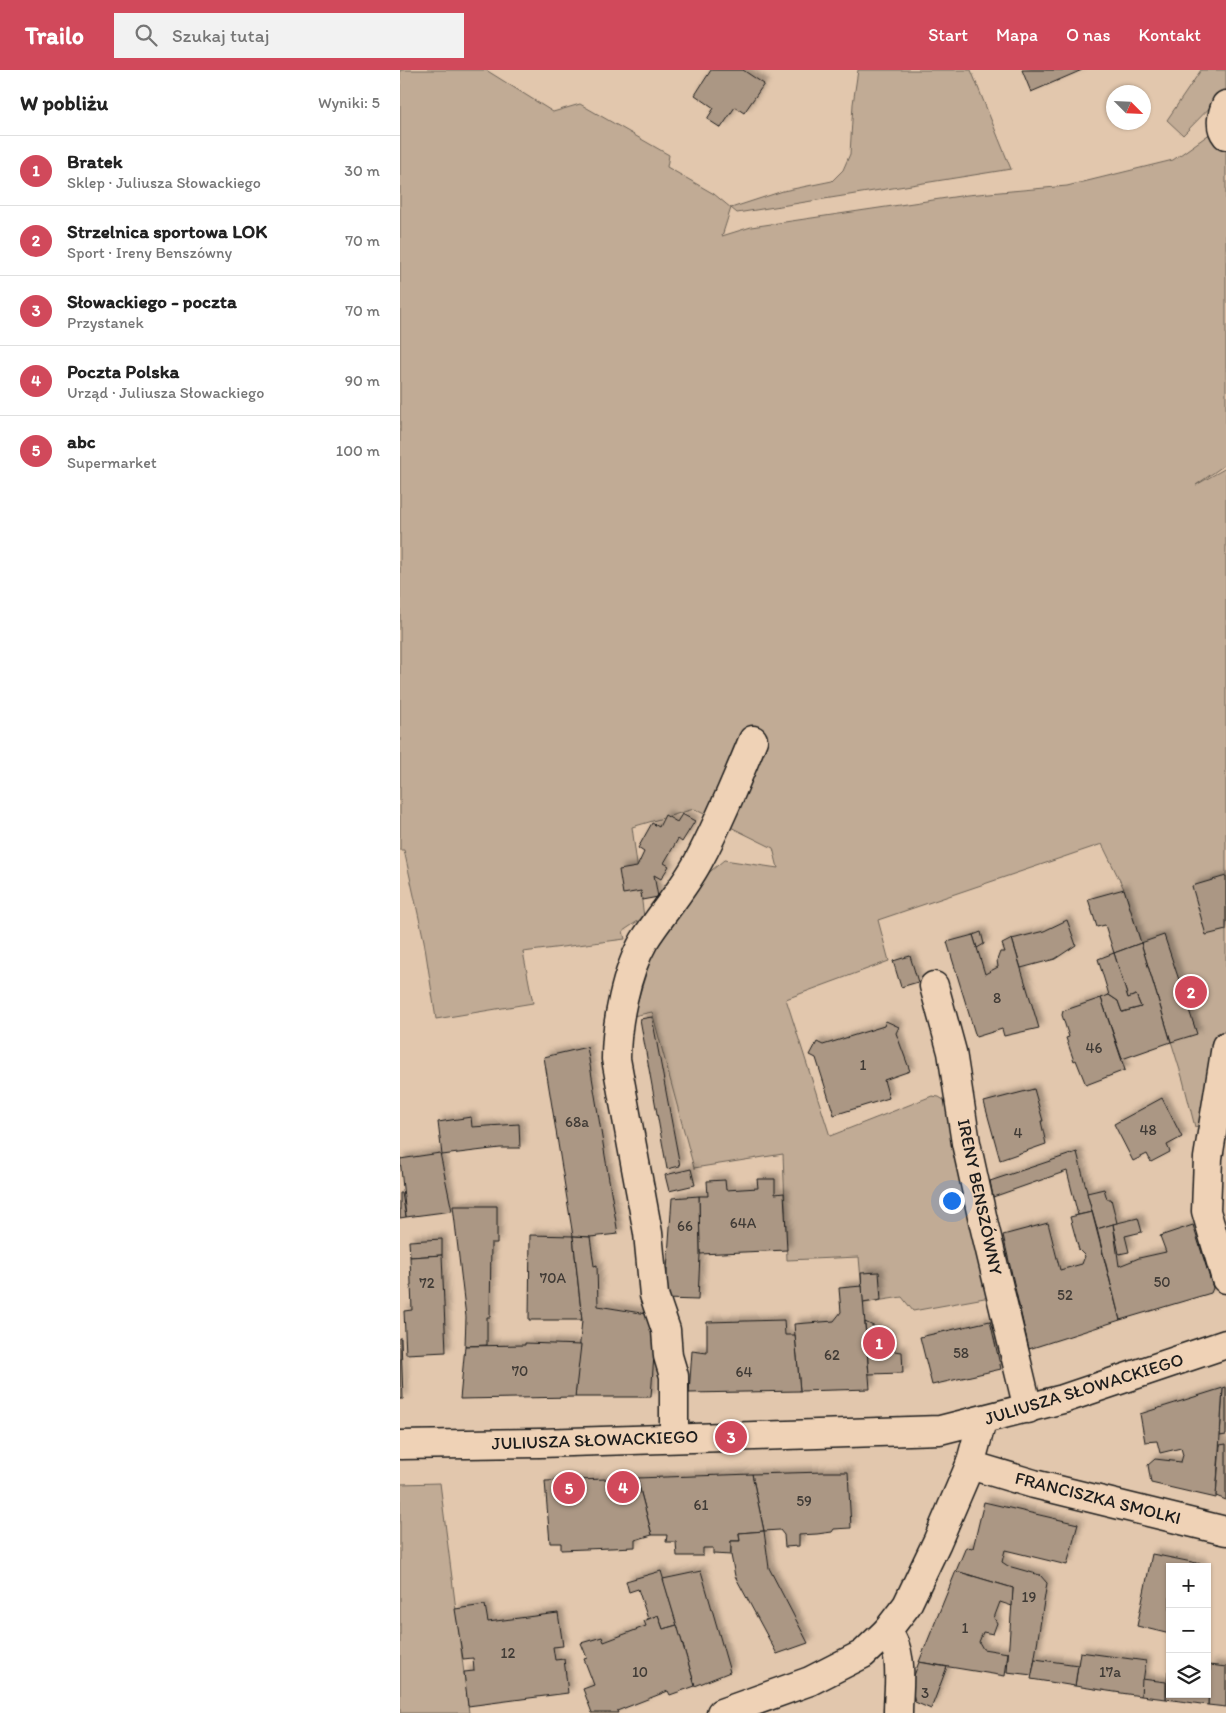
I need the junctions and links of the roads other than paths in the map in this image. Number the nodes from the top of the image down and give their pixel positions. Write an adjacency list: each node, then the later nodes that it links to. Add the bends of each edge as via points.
1 (753, 740): 9 (street, via 697,864 636,956 616,1035 616,1059 648,1233 654,1295 666,1330 674,1376)
2 (934, 986): 7 (street, IRENY BENSZÓWNY, via 952,1052 966,1143)
3 (1226, 1046): 4 (street, via 1208,1158)
4 (1216, 1207): 5 (street)
5 (1226, 1279)
6 (1226, 1344): 7 (street, JULIUSZA SŁOWACKIEGO)
7 (1028, 1409): 8 (street, JULIUSZA SŁOWACKIEGO)
8 (982, 1421): 9 (street, JULIUSZA SŁOWACKIEGO, via 925,1431); 11 (street)
9 (674, 1438): 10 (street, JULIUSZA SŁOWACKIEGO)
10 (400, 1445)
11 (970, 1465): 12 (street, FRANCISZKA SMOLKI, via 1034,1484); 13 (street, via 907,1605)
12 (1226, 1530)
13 (887, 1631): 14 (street, via 863,1654 818,1676); 15 (street, via 896,1642 899,1654)
14 (721, 1713)
15 (898, 1713)

